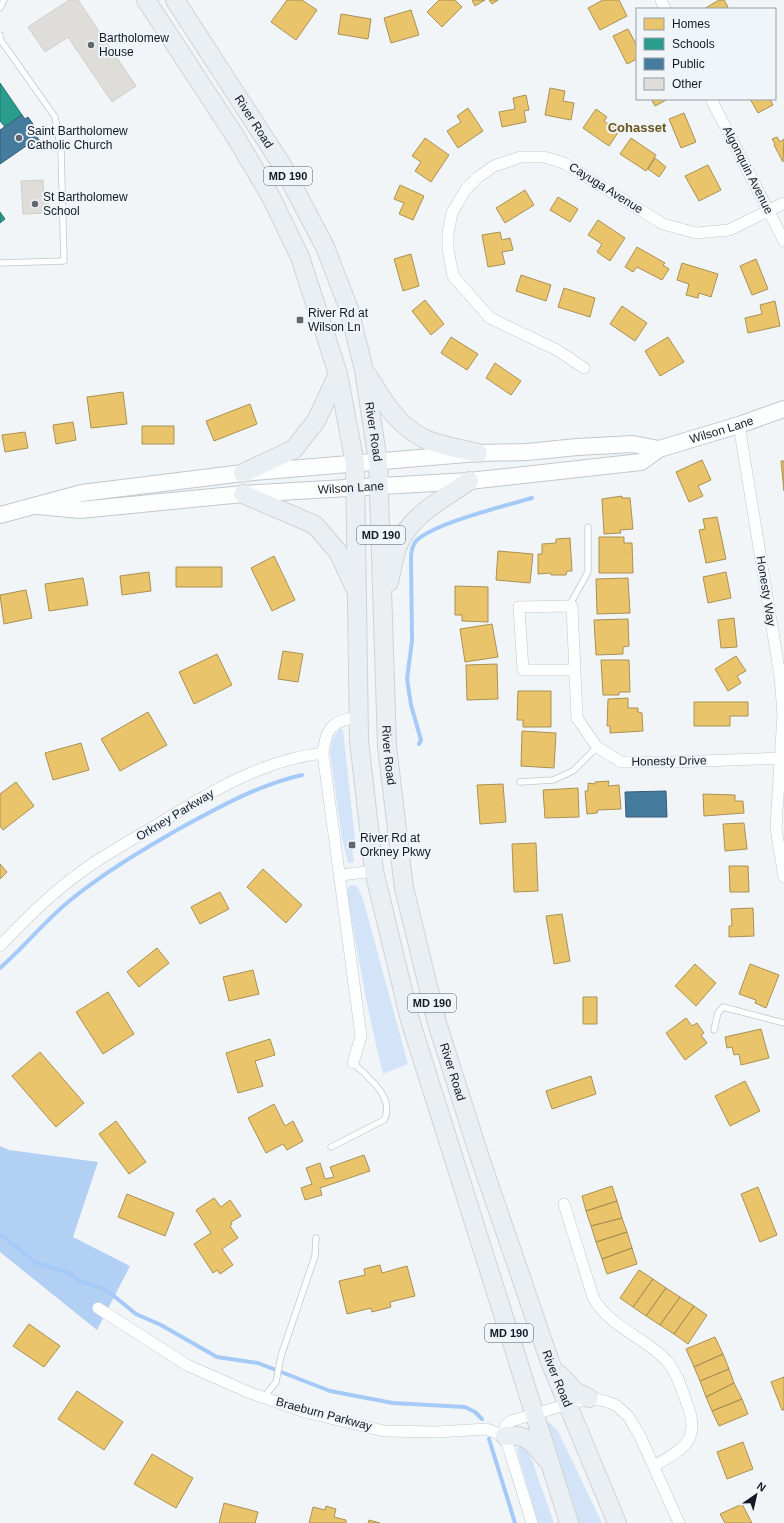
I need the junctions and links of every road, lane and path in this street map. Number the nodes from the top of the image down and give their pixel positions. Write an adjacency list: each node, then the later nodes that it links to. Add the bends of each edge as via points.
1 (4, 0): 4 (lane)
2 (146, 0): 13 (main road, River Road / MD 190, via 235,136 270,197 300,257)
3 (176, 0): 12 (main road, River Road / MD 190, via 282,165 325,247 349,309)
4 (0, 8)
5 (0, 35): 10 (lane, via 0,40 54,117 61,149 64,261)
6 (713, 100): 8 (street, Algonquin Avenue)
7 (784, 202): 8 (street, Cayuga Avenue)
8 (769, 211): 9 (street, Algonquin Avenue); 11 (street, Cayuga Avenue, via 729,230 696,233 664,224 564,163 544,158 521,157 494,166 477,178 466,189 452,214 448,248 453,276 490,318 557,350)
9 (784, 241)
10 (0, 263)
11 (584, 368)
12 (364, 370): 17 (main road, via 388,409 407,428 426,439); 18 (main road, River Road / MD 190)
13 (338, 374): 19 (main road, River Road / MD 190); 20 (main road, via 316,421 294,449)
14 (784, 409): 15 (main road, Wilson Lane)
15 (739, 425): 16 (main road, Wilson Lane); 35 (street, Honesty Way, via 780,676 783,714)
16 (659, 449): 17 (main road, Wilson Lane, via 633,444); 21 (main road, Wilson Lane, via 641,462)
17 (478, 453): 18 (main road, Wilson Lane)
18 (378, 462): 19 (main road, Wilson Lane); 23 (main road, River Road / MD 190)
19 (355, 464): 20 (main road, Wilson Lane); 22 (main road, River Road / MD 190)
20 (243, 473): 25 (main road, Wilson Lane, via 82,493)
21 (469, 481): 23 (main road, Wilson Lane); 30 (main road, via 422,514 406,531 393,564)
22 (355, 487): 23 (main road, Wilson Lane); 24 (main road, Wilson Lane); 28 (main road, River Road / MD 190)
23 (379, 487): 30 (main road, River Road / MD 190)
24 (243, 494): 25 (main road, Wilson Lane, via 80,510); 28 (main road, via 315,525 338,552)
25 (38, 506): 26 (main road, Wilson Lane)
26 (0, 515)
27 (588, 526): 29 (lane, via 588,572)
28 (358, 594): 32 (main road, River Road / MD 190)
29 (569, 606): 31 (street, Honesty Drive, via 572,606); 31 (street, via 519,607 523,670)
30 (384, 608): 48 (main road, River Road / MD 190, via 388,746 404,888 437,1023)
31 (575, 670): 33 (street, Honesty Drive, via 577,718)
32 (359, 716): 34 (street, via 340,720 333,725 327,733); 37 (main road, River Road / MD 190, via 359,741)
33 (597, 747): 35 (street, Honesty Drive, via 620,762); 36 (lane, via 573,771 553,780)
34 (323, 753): 38 (street); 40 (street, Orkney Parkway, via 304,755 256,771 201,798 87,868 39,907)
35 (782, 758): 39 (street, Honesty Way, via 776,828)
36 (520, 782)
37 (374, 871): 38 (street); 52 (main road, River Road / MD 190, via 410,1020)
38 (340, 875): 43 (street, via 361,1036)
39 (784, 877)
40 (0, 946)
41 (784, 1023): 42 (lane, via 723,1007 718,1013)
42 (714, 1030)
43 (353, 1063): 44 (lane, via 378,1086 387,1107 386,1115 384,1120)
44 (331, 1147)
45 (564, 1204): 54 (street, via 599,1309 666,1361 676,1376 690,1409 694,1424 687,1442 683,1448)
46 (316, 1238): 49 (lane, via 315,1256 276,1379)
47 (98, 1308): 49 (street, Braeburn Parkway, via 186,1365)
48 (550, 1362): 50 (main road, via 576,1392); 51 (main road, River Road / MD 190)
49 (264, 1397): 53 (street, Braeburn Parkway, via 305,1412 384,1431 486,1430)
50 (589, 1398): 51 (street); 54 (street, via 617,1406 628,1416)
51 (568, 1404): 52 (street); 58 (main road, River Road / MD 190)
52 (535, 1414): 53 (street, via 507,1423); 55 (main road, River Road / MD 190)
53 (505, 1436): 55 (main road, via 518,1435 528,1439); 56 (street)
54 (654, 1466): 59 (street)
55 (551, 1467): 57 (main road, River Road / MD 190)
56 (532, 1523)
57 (569, 1523)
58 (617, 1523)
59 (679, 1523)

